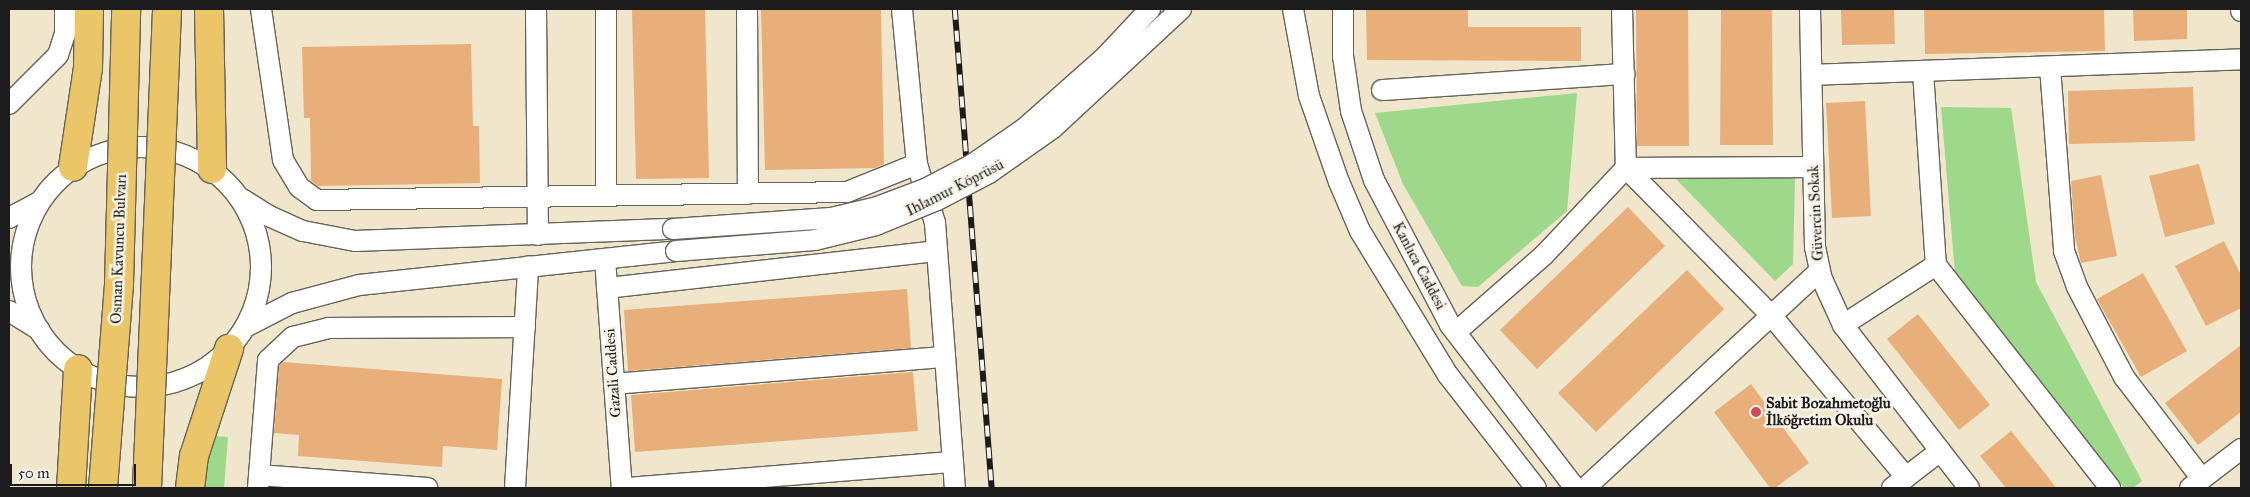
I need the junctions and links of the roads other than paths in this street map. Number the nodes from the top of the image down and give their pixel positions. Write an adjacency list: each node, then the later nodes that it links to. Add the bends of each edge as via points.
1 (65, 9): 23 (street, via 65,34 58,55)
2 (90, 9): 25 (highway, via 88,68)
3 (126, 9): 62 (highway, Osman Kavuncu Bulvarı, bridge, via 119,284)
4 (167, 9): 63 (highway, bridge)
5 (209, 9): 28 (highway)
6 (261, 9): 32 (street, via 283,160 292,178 307,194 317,200)
7 (536, 9): 32 (street)
8 (606, 9): 31 (street)
9 (747, 9): 29 (street)
10 (902, 9): 24 (street)
11 (1150, 9): 35 (street, Ihlamur Köprüsü, bridge, via 1105,57 1025,128 973,164 925,189 878,207 831,218)
12 (1181, 9): 37 (street, Ihlamur Köprüsü, bridge, via 1053,128 989,173 938,200 876,225 815,240)
13 (1293, 9): 70 (street, Kanlıca Caddesi, via 1309,96 1360,231 1448,375)
14 (1342, 9): 49 (street, Kanlıca Caddesi, via 1346,83 1365,160)
15 (1622, 9): 20 (street)
16 (1810, 9): 21 (street, Güvercin Sokak)
17 (2241, 59): 18 (street)
18 (2050, 66): 19 (street); 60 (street, via 2064,252 2077,287 2124,377)
19 (1923, 71): 21 (street); 39 (street)
20 (1624, 74): 22 (street); 27 (street)
21 (1812, 75): 26 (street, Güvercin Sokak)
22 (1382, 90)
23 (9, 104)
24 (917, 164): 29 (street, via 846,192); 36 (street, via 935,223)
25 (73, 167): 28 (street, via 99,154 157,147 186,155); 33 (street)
26 (1813, 167): 27 (street); 40 (street, Güvercin Sokak, via 1815,247)
27 (1626, 168): 44 (street); 49 (street, via 1544,255)
28 (212, 169): 30 (street)
29 (748, 194): 31 (street)
30 (238, 196): 35 (street, Ihlamur Köprüsü, via 285,224 337,239 383,242); 46 (street, via 252,220 261,274 256,302)
31 (606, 196): 32 (street)
32 (538, 197): 35 (street)
33 (39, 202): 34 (street); 48 (street, via 29,222 20,266 29,310)
34 (9, 218)
35 (538, 235)
36 (937, 251): 41 (street); 52 (street)
37 (605, 258): 38 (street, Ihlamur Köprüsü); 41 (street, Gazali Caddesi)
38 (528, 266): 43 (street, Ihlamur Köprüsü, via 359,284 318,294); 47 (street)
39 (1936, 266): 45 (street); 74 (street)
40 (1819, 271): 44 (street); 45 (street, Güvercin Sokak)
41 (607, 288): 54 (street, Gazali Caddesi)
42 (9, 311): 48 (street)
43 (268, 314): 46 (street, Ihlamur Köprüsü); 50 (street)
44 (1771, 315): 59 (street); 72 (street)
45 (1843, 325): 56 (street, Güvercin Sokak)
46 (245, 327): 51 (street)
47 (525, 327): 50 (street, via 329,328); 66 (street)
48 (39, 331): 53 (street, via 56,352)
49 (1456, 332): 71 (street, Kanlıca Caddesi)
50 (293, 337): 58 (street, via 268,360)
51 (228, 349): 53 (street, via 208,367 183,380 157,386 103,381); 64 (highway, via 194,456)
52 (945, 357): 54 (street); 57 (street)
53 (78, 369): 61 (highway)
54 (614, 384): 67 (street, Gazali Caddesi)
55 (2241, 449): 60 (street)
56 (1940, 451): 59 (street); 73 (street, Güvercin Sokak)
57 (953, 462): 68 (street); 69 (street)
58 (259, 482): 65 (street)
59 (1899, 483)
60 (2196, 484)
61 (71, 488)
62 (103, 488)
63 (147, 488)
64 (190, 488)
65 (427, 488)
66 (515, 488)
67 (622, 488)
68 (628, 488)
69 (955, 488)
70 (1536, 488)
71 (1575, 488)
72 (1584, 488)
73 (1969, 488)
74 (2110, 488)

